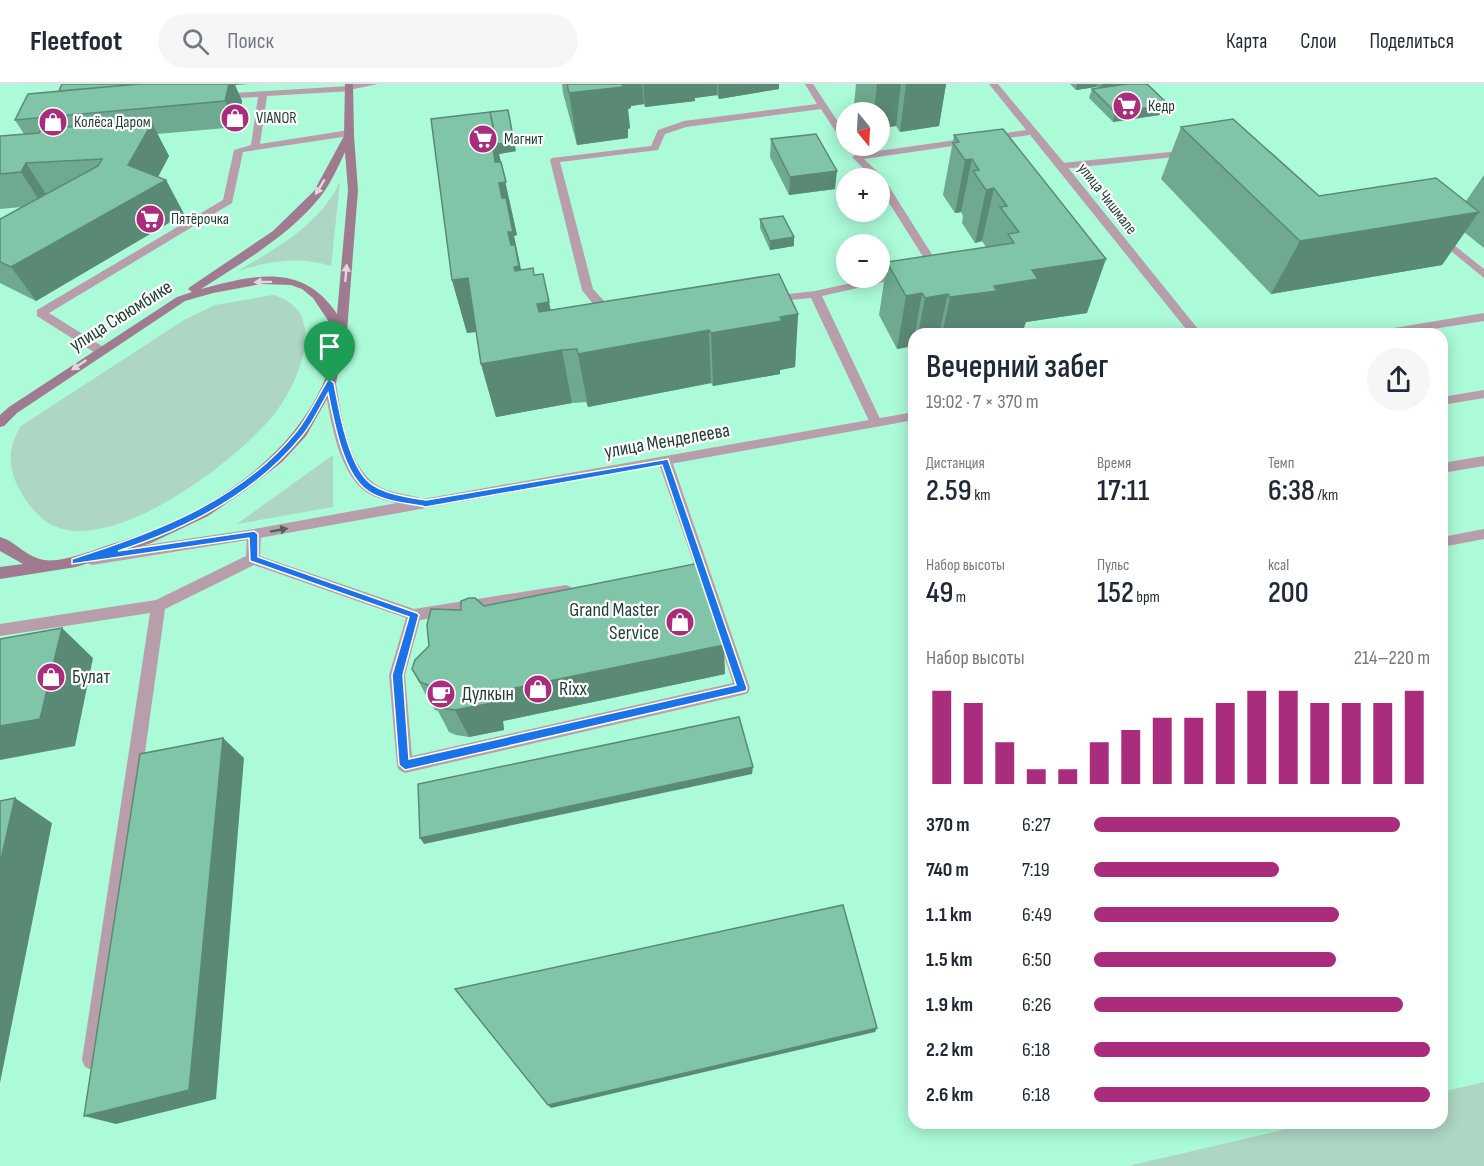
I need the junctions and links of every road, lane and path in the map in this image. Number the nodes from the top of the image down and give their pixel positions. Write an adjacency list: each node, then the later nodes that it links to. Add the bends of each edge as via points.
1 (374, 84): 4 (street)
2 (809, 84): 8 (street)
3 (993, 84): 10 (street, улица Чишмале)
4 (349, 87): 5 (street); 11 (street)
5 (278, 88): 6 (street)
6 (263, 94): 7 (street); 12 (street)
7 (204, 97)
8 (821, 105): 9 (street); 23 (street, via 684,124 661,132 654,148 555,160 588,290 609,316)
9 (836, 127)
10 (1033, 132): 14 (street); 15 (street, улица Чишмале)
11 (349, 135): 12 (street); 21 (street, one-way to 21, via 318,192 300,212); 27 (street, one-way to 11, via 353,190)
12 (255, 148): 28 (street, via 239,150 228,201 40,313)
13 (1206, 155): 15 (street)
14 (857, 157): 16 (street)
15 (1062, 166): 25 (street, улица Чишмале)
16 (868, 168)
17 (890, 196): 20 (street, via 933,264 889,279)
18 (1431, 229): 19 (street)
19 (1484, 275)
20 (815, 294): 22 (street); 36 (street)
21 (181, 299): 27 (street, улица Сююмбике, one-way to 21, via 320,299 298,284 232,284); 28 (street, улица Сююмбике)
22 (758, 300)
23 (621, 314)
24 (1484, 317): 26 (street)
25 (1191, 328)
26 (1418, 328)
27 (341, 331): 29 (street)
28 (101, 351): 32 (street, улица Сююмбике, one-way to 32)
29 (330, 383): 40 (street, via 353,467 367,486 389,496); 46 (street, via 301,433 277,459 241,487 203,512 146,539)
30 (1484, 394): 31 (street)
31 (1448, 400)
32 (13, 410): 34 (street); 35 (street, улица Сююмбике)
33 (908, 417): 36 (street, улица Менделеева)
34 (0, 418)
35 (0, 423)
36 (876, 423): 37 (street, улица Менделеева)
37 (665, 461): 40 (street, улица Менделеева); 48 (street)
38 (1484, 461): 39 (street)
39 (1448, 467)
40 (426, 504): 41 (street, улица Менделеева, one-way to 40)
41 (254, 534): 45 (street); 46 (street, улица Менделеева)
42 (1484, 534): 43 (street)
43 (1448, 541)
44 (0, 542): 47 (street, via 27,560)
45 (253, 559): 52 (street); 53 (street)
46 (76, 561): 47 (street)
47 (45, 566): 50 (street)
48 (703, 568): 49 (street); 53 (street, via 742,688 405,765 398,675)
49 (680, 572)
50 (0, 573)
51 (576, 589): 53 (street)
52 (158, 606): 54 (street); 55 (street)
53 (414, 615)
54 (0, 630)
55 (92, 1060)

